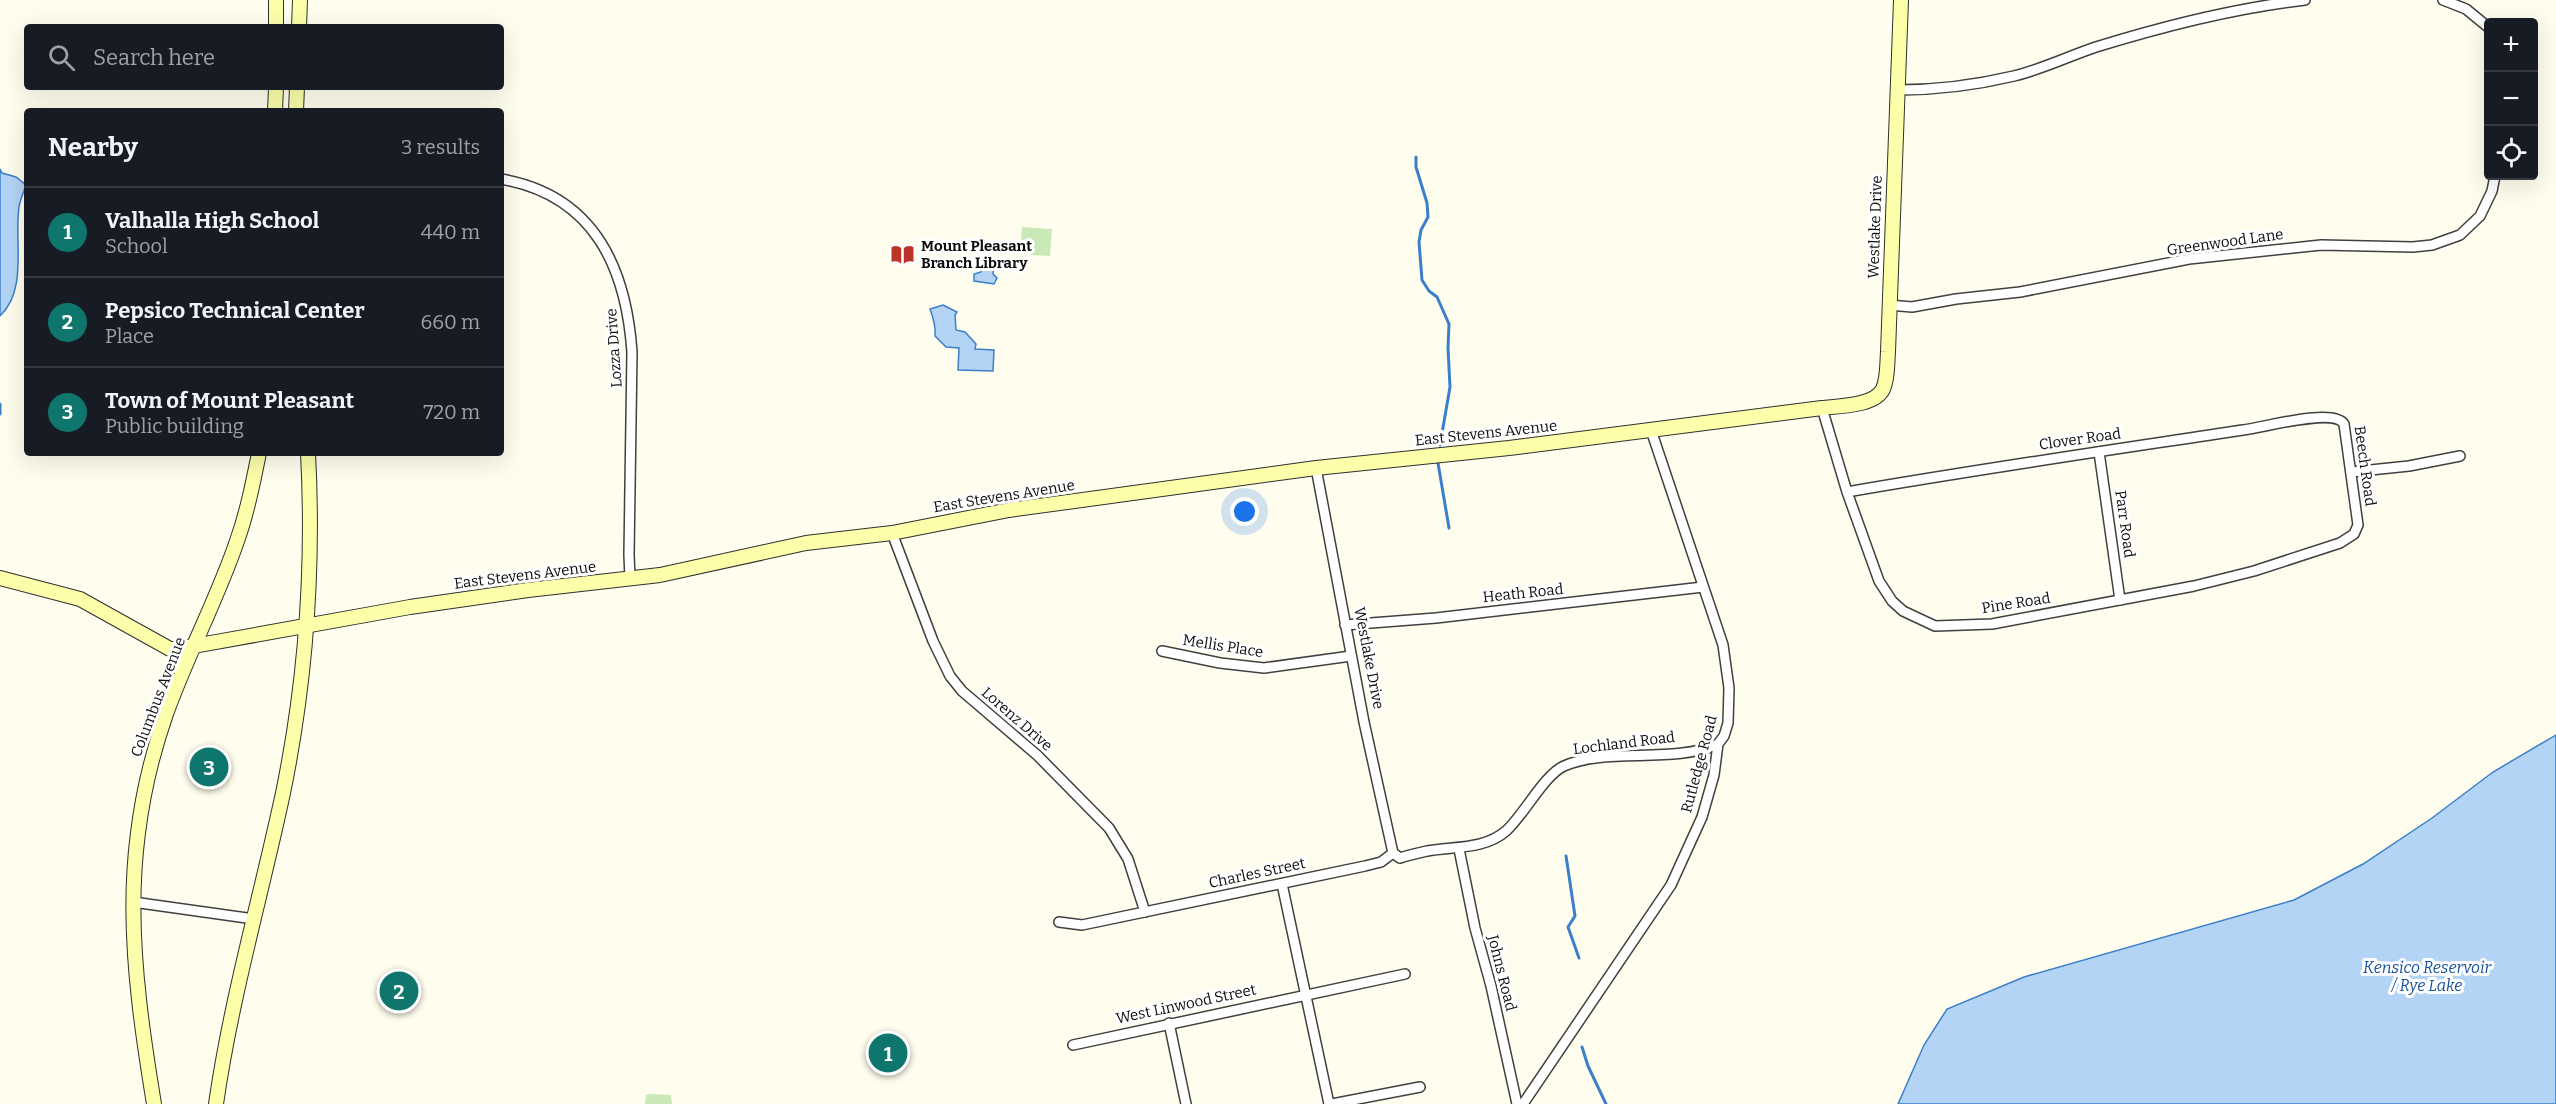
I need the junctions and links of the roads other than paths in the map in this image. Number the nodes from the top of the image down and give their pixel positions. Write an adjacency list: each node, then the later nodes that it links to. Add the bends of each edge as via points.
1 (276, 0): 6 (street)
2 (300, 0): 7 (street)
3 (1901, 0): 11 (street, Westlake Drive)
4 (2305, 0): 11 (street, via 2199,18 2015,76 1969,85)
5 (2443, 0): 8 (street, via 2466,9)
6 (276, 24)
7 (299, 24)
8 (2484, 24)
9 (276, 90): 12 (street)
10 (297, 90): 13 (street)
11 (1897, 90): 16 (street, Westlake Drive)
12 (275, 108)
13 (296, 108)
14 (504, 180): 30 (street, Lozza Drive, via 558,200 586,222 612,258 620,279 630,321 632,352)
15 (2494, 180): 16 (street, Greenwood Lane, via 2480,216 2460,235 2432,245 2310,246 2189,259 2020,292 1912,307)
16 (1889, 305): 17 (street, Westlake Drive, via 1886,380 1882,391 1870,399)
17 (1822, 408): 19 (street, East Stevens Avenue); 26 (street, Pine Road)
18 (2318, 417): 20 (street, Clover Road); 25 (street, Beech Road, via 2343,421)
19 (1651, 430): 24 (street, East Stevens Avenue); 31 (street, Rutledge Road)
20 (2099, 452): 26 (street, Clover Road); 32 (street, Parr Road)
21 (258, 456): 35 (street, Columbus Avenue, via 238,541)
22 (308, 456): 33 (street)
23 (2460, 456): 25 (street)
24 (1316, 468): 27 (street, East Stevens Avenue, via 1009,510); 34 (street, Westlake Drive)
25 (2351, 472): 28 (street, Beech Road, via 2358,525)
26 (1847, 492): 32 (street, Pine Road, via 1879,581 1892,601 1916,619 1935,626 1992,624)
27 (892, 533): 30 (street, East Stevens Avenue, via 806,543); 43 (street, Lorenz Drive, via 950,676 962,691 1037,755 1109,828 1128,859)
28 (2349, 538): 32 (street, Pine Road, via 2254,571)
29 (0, 578): 35 (street, East Stevens Avenue, via 80,599 170,649)
30 (630, 578): 33 (street, East Stevens Avenue, via 517,591)
31 (1703, 587): 34 (street, Heath Road); 38 (street, Rutledge Road, via 1728,672 1728,723)
32 (2120, 600)
33 (307, 624): 35 (street, East Stevens Avenue); 44 (street, via 283,791)
34 (1345, 625): 37 (street, Westlake Drive)
35 (195, 644): 42 (street, Columbus Avenue, via 167,711 146,778 137,829)
36 (1161, 651): 37 (street, Mellis Place, via 1264,668)
37 (1351, 656): 40 (street, Westlake Drive)
38 (1718, 744): 39 (street, Lochland Road, via 1664,754 1582,760 1562,767 1506,831); 56 (street, Rutledge Road, via 1708,800 1671,885)
39 (1459, 849): 40 (street, Charles Street, via 1400,858); 55 (street, Johns Road)
40 (1393, 853): 41 (street, Charles Street, via 1381,862)
41 (1282, 884): 43 (street, Charles Street); 47 (street)
42 (133, 902): 44 (street); 51 (street, Columbus Avenue, via 135,977)
43 (1145, 912): 45 (street, Charles Street, via 1082,925)
44 (254, 919): 52 (street)
45 (1059, 922)
46 (1405, 974): 47 (street, West Linwood Street)
47 (1305, 994): 48 (street, West Linwood Street); 54 (street)
48 (1169, 1023): 49 (street, West Linwood Street); 53 (street)
49 (1073, 1045)
50 (1420, 1087): 54 (street)
51 (154, 1104)
52 (216, 1104)
53 (1186, 1104)
54 (1330, 1104)
55 (1517, 1104)
56 (1523, 1104)

